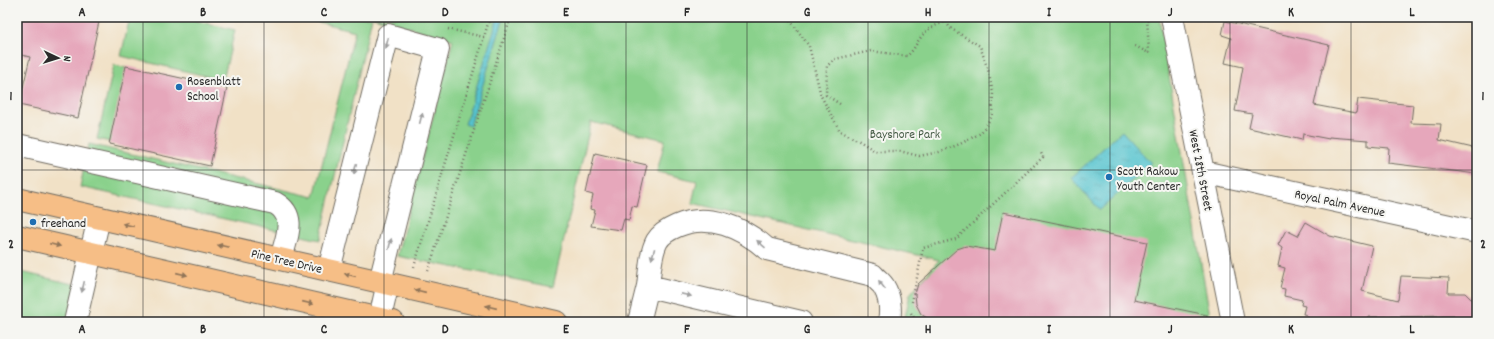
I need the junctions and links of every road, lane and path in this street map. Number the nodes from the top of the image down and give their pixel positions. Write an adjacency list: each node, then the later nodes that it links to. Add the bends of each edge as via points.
1 (490, 17): 10 (path)
2 (511, 17): 24 (path)
3 (788, 17): 8 (path, via 809,46 821,96 840,131 875,151 900,151 919,156 939,152 981,133 992,116 993,93 980,46)
4 (943, 17): 8 (path)
5 (965, 17): 8 (path)
6 (1147, 17): 11 (path, via 1149,53)
7 (1172, 17): 15 (street, West 28th Street)
8 (946, 23): 12 (path, via 939,24 922,35 915,50 907,56 871,51 835,59 828,66 826,95)
9 (442, 28): 10 (path)
10 (484, 38): 22 (path)
11 (1135, 46)
12 (840, 104)
13 (17, 145): 21 (street, via 275,203 283,208 288,217 289,227)
14 (1041, 153): 27 (path, via 1043,157 956,239 923,248)
15 (1203, 172): 18 (street, Royal Palm Avenue); 36 (street, West 28th Street)
16 (17, 199): 17 (main road, Pine Tree Drive)
17 (99, 218): 20 (street); 21 (main road, Pine Tree Drive, one-way to 17)
18 (1477, 232)
19 (17, 236): 20 (main road, one-way to 20)
20 (91, 253): 29 (main road, one-way to 29); 30 (street, one-way to 30)
21 (281, 259): 23 (main road, Pine Tree Drive)
22 (414, 268)
23 (329, 270): 25 (main road, Pine Tree Drive, one-way to 23); 25 (street, one-way to 23, via 438,48 388,35)
24 (428, 271)
25 (384, 282): 29 (street); 31 (main road, Pine Tree Drive, one-way to 25)
26 (648, 286): 32 (street); 33 (street, one-way to 33); 34 (street, one-way to 26, via 889,300 884,286 873,276 767,249 739,229 721,223 684,223 669,230 658,241 652,258)
27 (911, 305)
28 (910, 311): 35 (path)
29 (384, 321)
30 (75, 322)
31 (556, 322)
32 (639, 322)
33 (800, 322)
34 (889, 322)
35 (917, 322)
36 (1233, 322)

